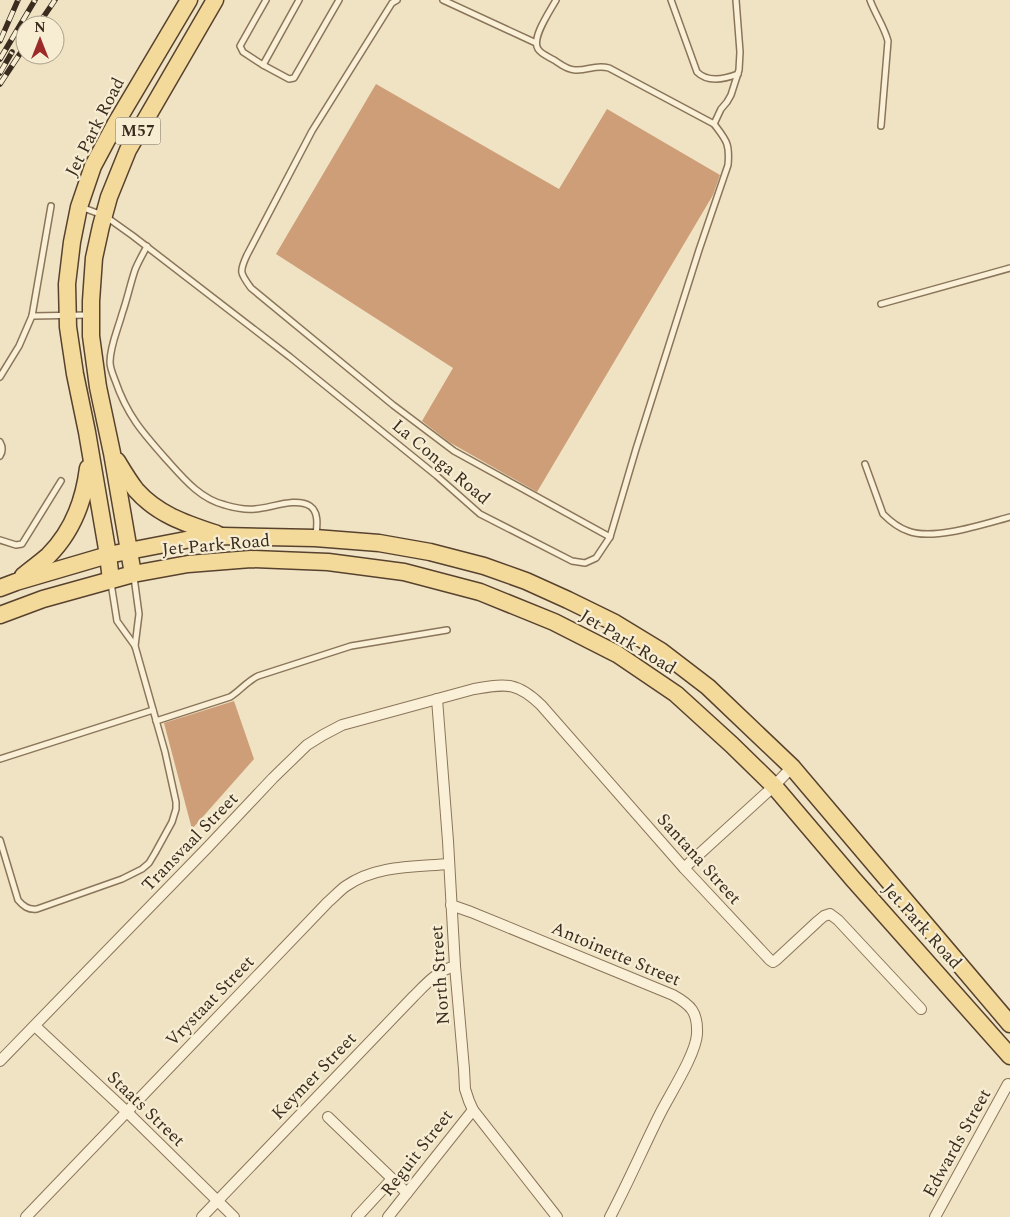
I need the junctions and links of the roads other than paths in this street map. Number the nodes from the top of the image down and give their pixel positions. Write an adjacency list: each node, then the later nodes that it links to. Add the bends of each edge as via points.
1 (189, 0): 18 (main road, Jet Park Road / M57, via 93,166)
2 (215, 0): 19 (main road, M57, via 133,139)
3 (266, 0): 13 (lane, via 240,46 243,52)
4 (300, 0): 13 (lane)
5 (339, 0): 13 (lane, via 294,78 289,79)
6 (397, 0): 35 (lane, via 392,3 312,131 247,255 241,268 242,276 258,294 454,452)
7 (443, 0): 12 (lane)
8 (556, 0): 12 (lane, via 540,28)
9 (670, 0): 14 (lane, via 697,72 720,79)
10 (736, 0): 14 (lane, via 740,52)
11 (870, 0): 16 (lane, via 886,30 888,41)
12 (536, 43): 15 (lane, via 541,52 568,69 609,68)
13 (263, 65)
14 (738, 74): 15 (lane)
15 (714, 124): 35 (lane, La Conga Road, via 727,142 728,165)
16 (881, 126)
17 (52, 206): 24 (lane)
18 (79, 207): 19 (lane, La Conga Road); 25 (main road, Jet Park Road / M57, via 67,284)
19 (104, 216): 20 (lane, La Conga Road); 23 (main road, M57, via 94,258)
20 (147, 246): 35 (lane, La Conga Road, via 422,463 480,514 572,561 585,563 596,558); 36 (lane, via 136,270 110,362 128,412 173,467 204,496 222,505 244,509 296,502 310,506 316,516)
21 (1010, 268): 22 (lane)
22 (881, 304)
23 (91, 315): 25 (lane); 28 (main road, M57, via 98,387)
24 (32, 316): 25 (lane); 26 (lane)
25 (68, 316): 29 (main road, Jet Park Road / M57)
26 (0, 377)
27 (0, 442): 30 (lane)
28 (112, 453): 34 (main road, via 136,490 158,509 176,520); 38 (main road, M57)
29 (90, 455): 39 (main road, Jet Park Road / M57); 42 (main road, via 80,505 68,531 47,557)
30 (0, 456)
31 (865, 464): 33 (lane, via 883,514 909,532 936,535)
32 (61, 480): 37 (lane, via 22,544)
33 (1010, 517)
34 (222, 536): 36 (main road, Jet Park Road); 38 (main road, Jet Park Road)
35 (610, 537)
36 (315, 538): 51 (main road, Jet Park Road, via 379,543 430,552 484,566 568,600 661,651 708,687)
37 (0, 540)
38 (129, 550): 39 (main road, Jet Park Road); 40 (main road, M57)
39 (108, 555): 41 (main road, Jet Park Road / M57); 42 (main road, Jet Park Road)
40 (133, 574): 41 (main road, Jet Park Road); 46 (lane, via 139,614); 52 (main road, Jet Park Road, via 188,564 250,559 328,562 404,572 480,592 554,622 617,654 676,694)
41 (111, 580): 44 (main road, Jet Park Road); 46 (lane, via 117,620)
42 (16, 582): 43 (main road)
43 (0, 588)
44 (0, 615)
45 (447, 630): 49 (lane, via 351,646 258,676 230,698)
46 (135, 646): 48 (lane)
47 (437, 699): 54 (street, North Street); 55 (street, Santana Street, via 495,686 520,688 529,694); 60 (street, Transvaal Street, via 342,725 307,745)
48 (153, 710): 49 (lane); 50 (lane)
49 (156, 721): 53 (lane, via 175,793 176,809 155,853 142,869 32,910 18,900)
50 (0, 759)
51 (792, 767): 52 (street); 59 (main road, Jet Park Road)
52 (774, 786): 55 (street); 61 (main road, Jet Park Road)
53 (0, 840)
54 (449, 864): 56 (street, North Street); 65 (street, Vrystaat Street, via 388,869 345,887)
55 (684, 868): 58 (street, Santana Street, via 773,962 818,920 830,914)
56 (451, 905): 57 (street, North Street); 76 (street, Antoinette Street, via 673,995 685,1001 694,1013 697,1036 689,1059)
57 (455, 966): 64 (street, North Street, via 466,1089); 69 (street, Keymer Street, via 436,974)
58 (921, 1009)
59 (1010, 1024)
60 (35, 1026): 62 (street, Transvaal Street); 65 (street, Staats Street)
61 (1010, 1056)
62 (0, 1061)
63 (1008, 1084): 77 (street, Edwards Street)
64 (472, 1110): 68 (street, Reguit Street); 75 (street, North Street)
65 (127, 1112): 69 (street, Staats Street); 70 (street, Vrystaat Street)
66 (328, 1117): 67 (street)
67 (392, 1179): 68 (street); 73 (street)
68 (407, 1193): 74 (street, Reguit Street)
69 (217, 1200): 71 (street, Keymer Street); 72 (street, Staats Street)
70 (26, 1217)
71 (202, 1217)
72 (234, 1217)
73 (357, 1217)
74 (388, 1217)
75 (557, 1217)
76 (610, 1217)
77 (935, 1217)

